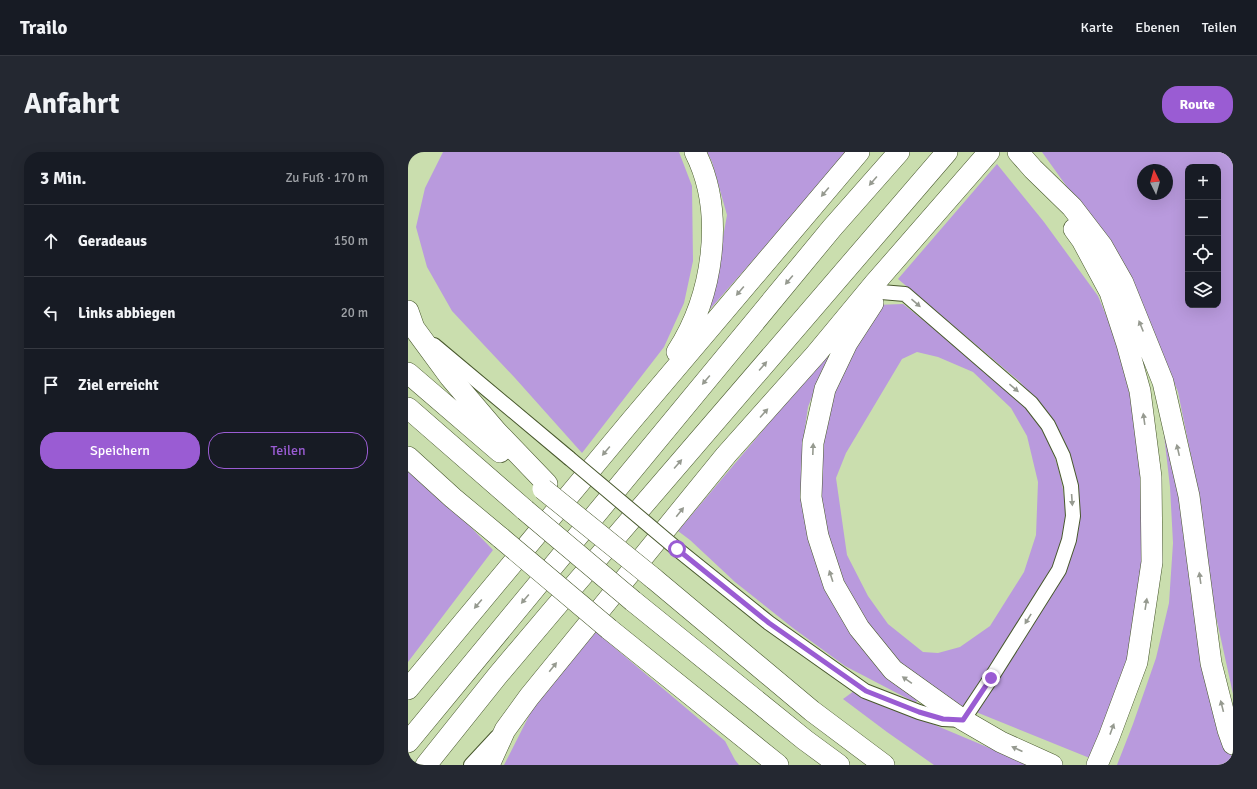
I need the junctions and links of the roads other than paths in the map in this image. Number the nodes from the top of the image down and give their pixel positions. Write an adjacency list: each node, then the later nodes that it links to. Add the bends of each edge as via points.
1 (695, 152): 13 (highway, via 711,202 712,241 703,296 685,340)
2 (859, 152): 13 (highway, one-way to 13)
3 (899, 152): 24 (highway, one-way to 24, via 827,234)
4 (947, 152): 26 (highway, one-way to 4, via 553,610)
5 (989, 152): 8 (highway)
6 (1018, 152): 7 (highway)
7 (1033, 170): 25 (highway, one-way to 7, via 1211,663 1188,496 1163,382 1123,283 1102,246 1072,207); 34 (highway, one-way to 7, via 1137,662 1152,562 1151,477 1140,391 1110,292 1082,240)
8 (913, 239): 9 (highway); 23 (highway, one-way to 8, via 726,455)
9 (880, 292): 22 (highway, one-way to 9, via 893,670 859,628 834,585 818,536 811,497 813,443 824,389 847,343); 22 (lane, one-way to 22, via 905,294 1031,403 1048,425 1063,456 1071,486 1073,516 1069,540 1059,570)
10 (410, 321): 16 (highway, via 450,377); 22 (lane, bridge, via 677,549 769,623 866,691 919,712 943,719)
11 (408, 373): 16 (highway)
12 (408, 408): 31 (highway, bridge, via 633,601)
13 (630, 421): 18 (highway, one-way to 18)
14 (408, 457): 17 (highway)
15 (408, 467): 17 (highway)
16 (545, 486): 32 (highway, bridge, via 580,519 812,711)
17 (453, 498): 21 (highway, bridge)
18 (433, 658): 19 (highway); 20 (highway)
19 (408, 675)
20 (408, 689)
21 (708, 708): 29 (highway); 30 (highway)
22 (963, 720): 33 (highway, one-way to 22, via 1001,742)
23 (505, 730): 27 (lane); 28 (highway)
24 (408, 742)
25 (1233, 744)
26 (426, 765)
27 (471, 765)
28 (489, 765)
29 (754, 765)
30 (778, 765)
31 (839, 765)
32 (884, 765)
33 (1052, 765)
34 (1097, 765)

